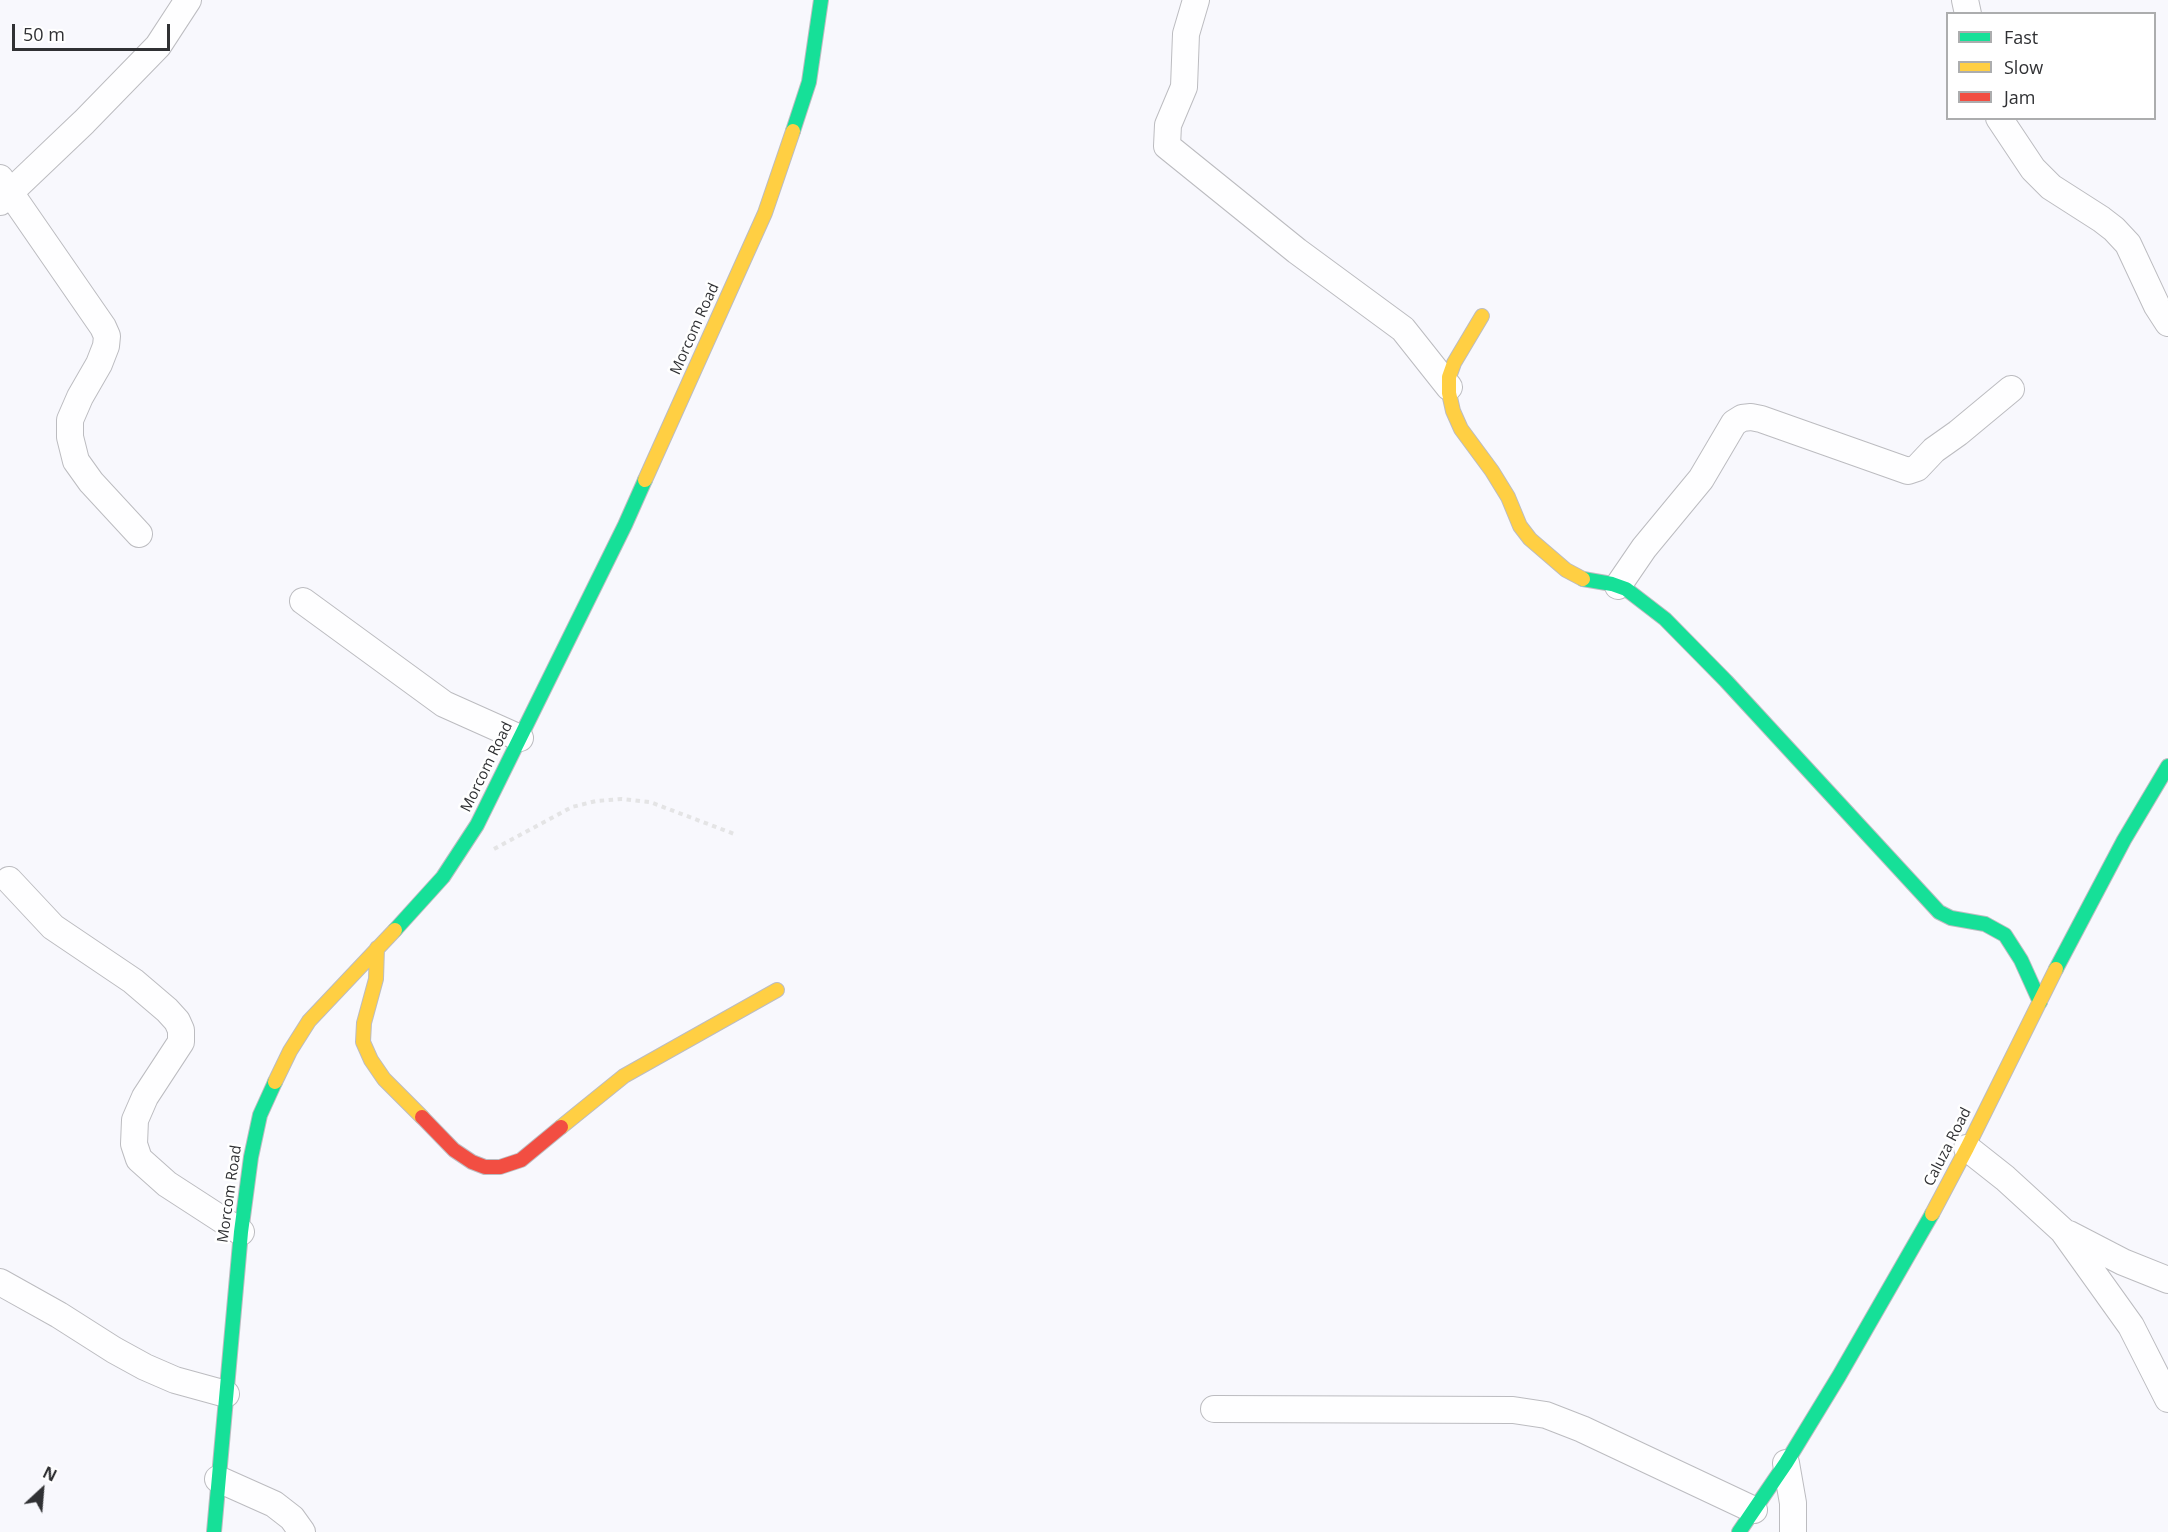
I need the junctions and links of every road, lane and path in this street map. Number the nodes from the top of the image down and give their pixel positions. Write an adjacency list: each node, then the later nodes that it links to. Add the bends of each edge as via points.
1 (188, 0): 5 (street, via 158,46 84,122)
2 (821, 0): 13 (street, Morcom Road, via 808,82 765,213 625,525)
3 (1196, 0): 8 (street, via 1186,34 1184,87 1168,125 1167,146 1297,251 1403,329)
4 (2000, 120): 7 (street, via 2033,169 2051,187 2101,219 2128,244)
5 (3, 190): 10 (street, via 107,336 99,364 70,420 70,437 76,461)
6 (1482, 316): 8 (street, via 1454,363)
7 (2168, 323)
8 (1449, 387): 11 (street, via 1461,429 1492,471 1530,539 1579,578)
9 (2011, 389): 11 (street, via 1917,468 1908,471 1761,419 1742,418 1734,423 1701,479)
10 (139, 534)
11 (1618, 586): 20 (street, via 1641,599 1687,640 1939,912 1985,924 2005,935)
12 (303, 601): 13 (street, via 444,704)
13 (520, 738): 18 (street, Morcom Road, via 477,825 443,877)
14 (2168, 766): 20 (street, Caluza Road, via 2124,840)
15 (737, 835): 16 (path, via 650,802 622,799 572,807)
16 (492, 850)
17 (9, 880): 23 (street, via 53,927 133,981 177,1021 180,1042 144,1097 135,1120 134,1144 139,1159 167,1184)
18 (377, 948): 19 (street, via 376,979 363,1023 363,1042 371,1060 454,1150 485,1167 521,1160 624,1076); 23 (street, Morcom Road, via 309,1021 275,1079 260,1115)
19 (777, 990)
20 (2040, 1002): 21 (street, Caluza Road)
21 (1967, 1148): 22 (street); 29 (street, Caluza Road, via 1880,1306)
22 (2063, 1231): 24 (street); 27 (street, via 2131,1326)
23 (241, 1232): 26 (street, Morcom Road)
24 (2168, 1280)
25 (2, 1286): 26 (street, via 145,1367)
26 (226, 1394): 30 (street, Morcom Road)
27 (2168, 1399)
28 (1214, 1409): 31 (street, via 1513,1410 1546,1415)
29 (1786, 1463): 31 (street, Caluza Road); 35 (street)
30 (218, 1479): 32 (street, Morcom Road); 33 (street, via 274,1504)
31 (1754, 1510): 34 (street, Caluza Road)
32 (214, 1532)
33 (302, 1532)
34 (1739, 1532)
35 (1793, 1532)

